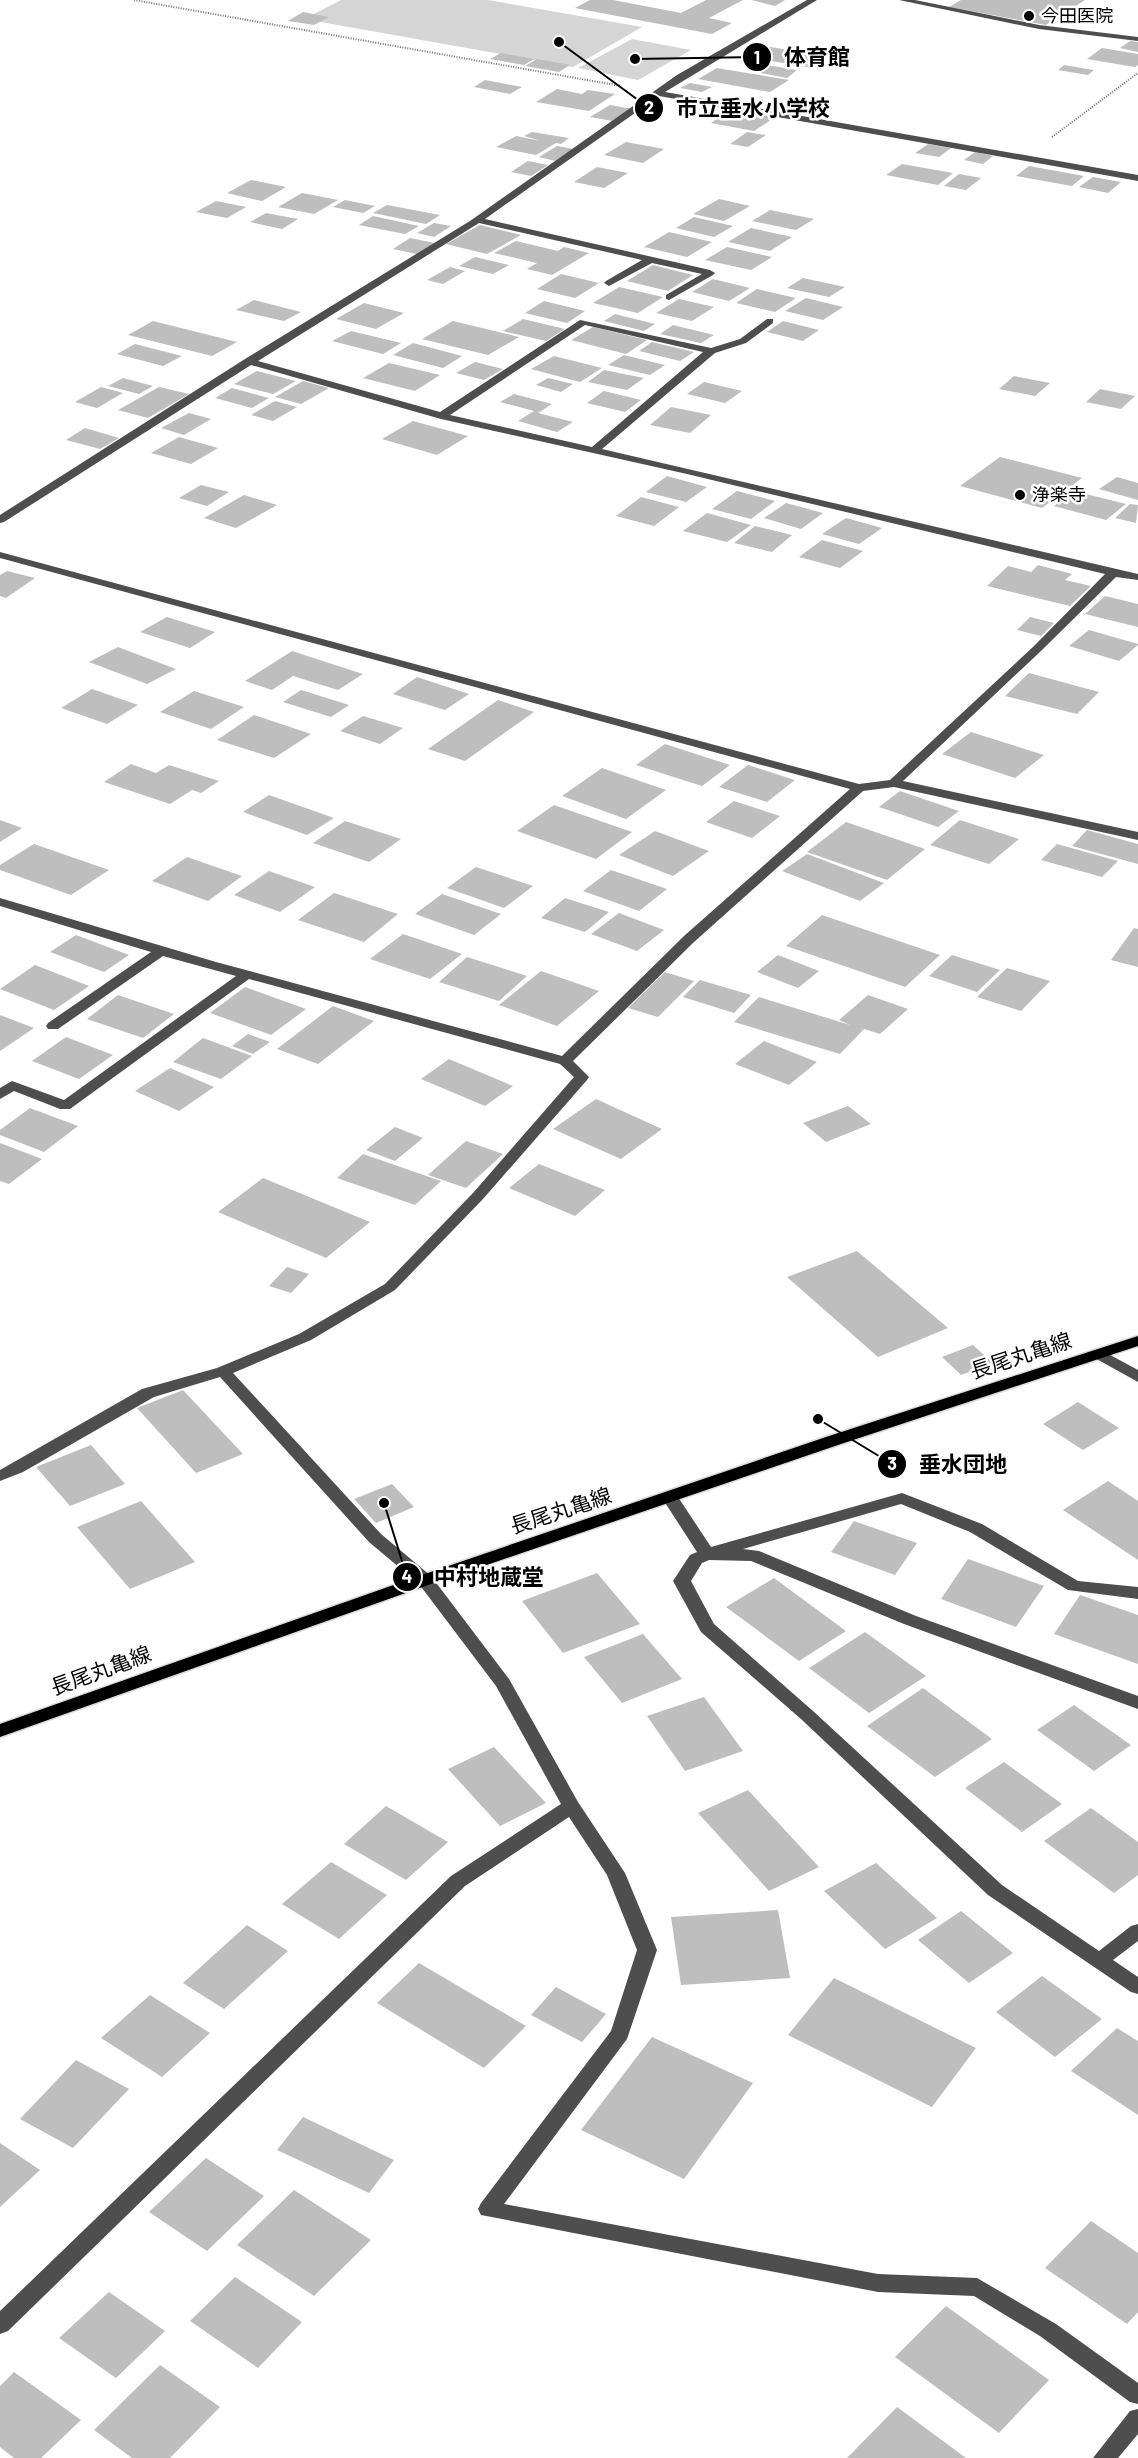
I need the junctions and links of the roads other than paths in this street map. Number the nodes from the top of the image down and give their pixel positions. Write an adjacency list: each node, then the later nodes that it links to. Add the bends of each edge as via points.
1 (813, 0): 4 (street)
2 (903, 0): 3 (street, via 1039,27)
3 (1138, 39)
4 (657, 93): 5 (street); 6 (street)
5 (1138, 178)
6 (477, 220): 7 (street); 12 (street)
7 (650, 260): 8 (street); 9 (street, via 710,273)
8 (609, 283)
9 (669, 297)
10 (770, 321): 11 (street, via 743,341)
11 (711, 351): 13 (street, via 584,322); 14 (street)
12 (249, 361): 13 (street); 15 (street)
13 (441, 416): 14 (street)
14 (592, 451): 17 (street)
15 (0, 520)
16 (0, 555): 20 (street)
17 (1113, 573): 18 (street); 19 (street)
18 (1138, 577)
19 (894, 783): 20 (street); 21 (street)
20 (859, 788): 26 (street, via 689,939)
21 (1138, 836)
22 (0, 902): 23 (street)
23 (161, 951): 24 (street); 25 (street)
24 (248, 974): 26 (street); 27 (street, via 65,1106 12,1085)
25 (53, 1026)
26 (565, 1061): 30 (street, via 582,1077 478,1196 390,1287 305,1338)
27 (0, 1095)
28 (1138, 1341): 29 (main road, 長尾丸亀線)
29 (1099, 1354): 31 (street); 33 (main road, 長尾丸亀線)
30 (223, 1371): 32 (street, via 148,1393); 35 (street, via 375,1538)
31 (1138, 1377)
32 (0, 1476)
33 (670, 1498): 34 (street); 35 (main road, 長尾丸亀線)
34 (707, 1554): 36 (street, via 902,1498 976,1528 1074,1586); 37 (street, via 753,1556 910,1620); 41 (street, via 696,1559 682,1581 707,1628 996,1890)
35 (425, 1580): 38 (main road, 長尾丸亀線); 39 (street, via 503,1683)
36 (1138, 1593)
37 (1138, 1703)
38 (0, 1731)
39 (571, 1806): 43 (street, via 458,1881); 44 (street, via 616,1873 647,1950 620,2034 488,2209 878,2283 977,2287 1048,2330)
40 (1138, 1930): 41 (street)
41 (1099, 1961): 42 (street)
42 (1138, 1987)
43 (0, 2325)
44 (1138, 2395)
45 (1138, 2418): 46 (street)
46 (1104, 2458)

